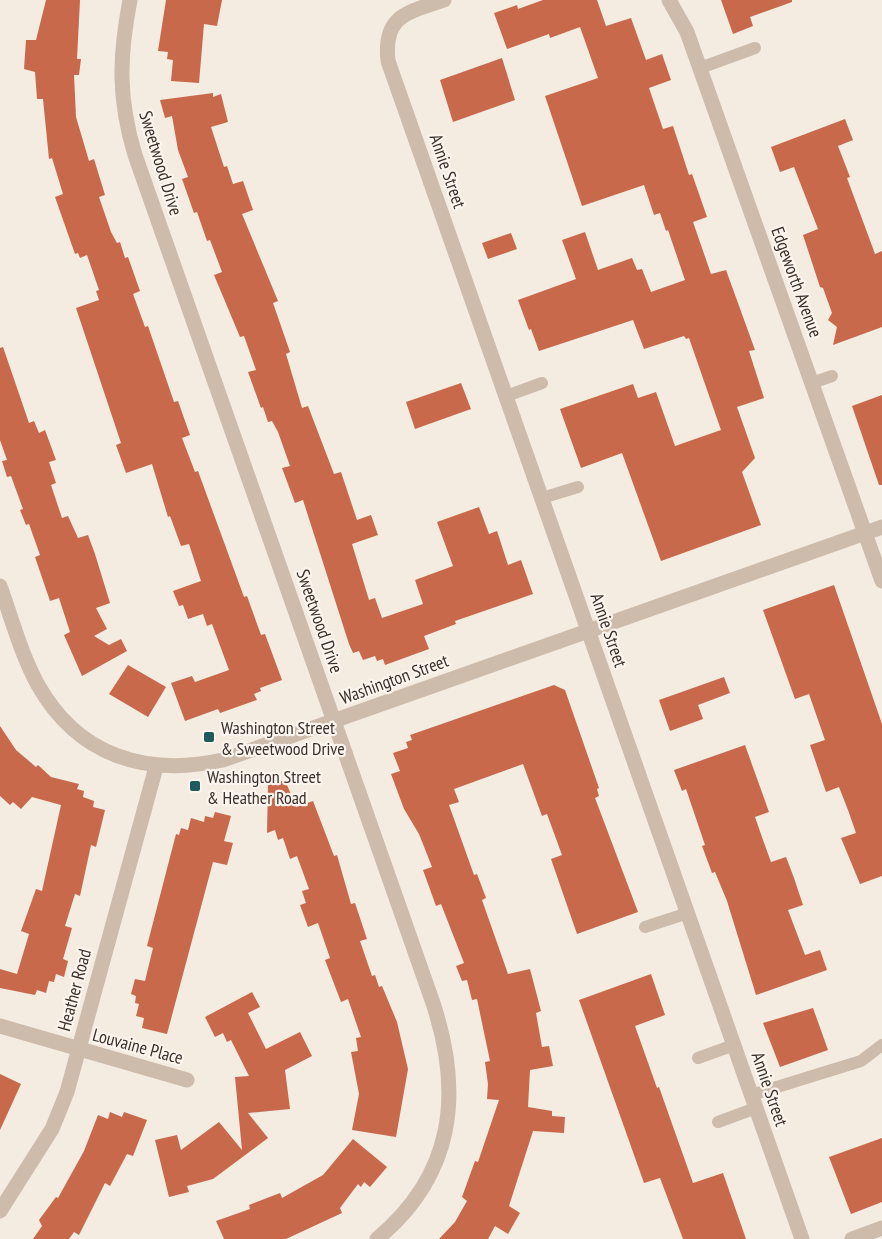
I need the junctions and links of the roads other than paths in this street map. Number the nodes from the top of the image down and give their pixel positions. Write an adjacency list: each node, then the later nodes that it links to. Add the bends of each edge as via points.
1 (130, 0): 17 (street, Sweetwood Drive, via 121,59 126,124)
2 (444, 0): 9 (street, Annie Street, via 406,13 394,22 388,33 388,61)
3 (669, 0): 5 (street, Edgeworth Avenue, via 687,32)
4 (755, 48): 5 (lane)
5 (700, 68): 8 (street, Edgeworth Avenue)
6 (832, 376): 8 (lane)
7 (542, 383): 9 (lane)
8 (812, 383): 13 (street, Edgeworth Avenue)
9 (506, 396): 11 (street, Annie Street)
10 (578, 487): 11 (lane)
11 (542, 498): 16 (street, Annie Street)
12 (882, 527): 13 (street, Washington Street)
13 (865, 533): 14 (street, Edgeworth Avenue); 16 (street, Washington Street)
14 (882, 581)
15 (0, 586): 18 (street, Washington Street, via 26,661 51,706 75,730 100,747)
16 (589, 631): 17 (street, Washington Street); 19 (street, Annie Street)
17 (335, 721): 18 (street, Washington Street, via 223,760); 31 (street, Sweetwood Drive, via 442,1031 451,1085 449,1115 433,1168 400,1218)
18 (156, 767): 24 (street, Heather Road)
19 (688, 913): 20 (lane); 22 (street, Annie Street)
20 (645, 927)
21 (0, 1026): 24 (street, Louvaine Place)
22 (734, 1045): 25 (lane); 27 (street, Annie Street)
23 (882, 1045): 27 (lane, via 861,1061)
24 (78, 1050): 26 (street, Louvaine Place); 29 (street, Heather Road, via 52,1129)
25 (698, 1058)
26 (187, 1080)
27 (754, 1102): 28 (lane); 32 (street, Annie Street)
28 (718, 1122)
29 (0, 1211)
30 (882, 1228): 33 (street)
31 (377, 1239)
32 (802, 1239)
33 (852, 1239)

